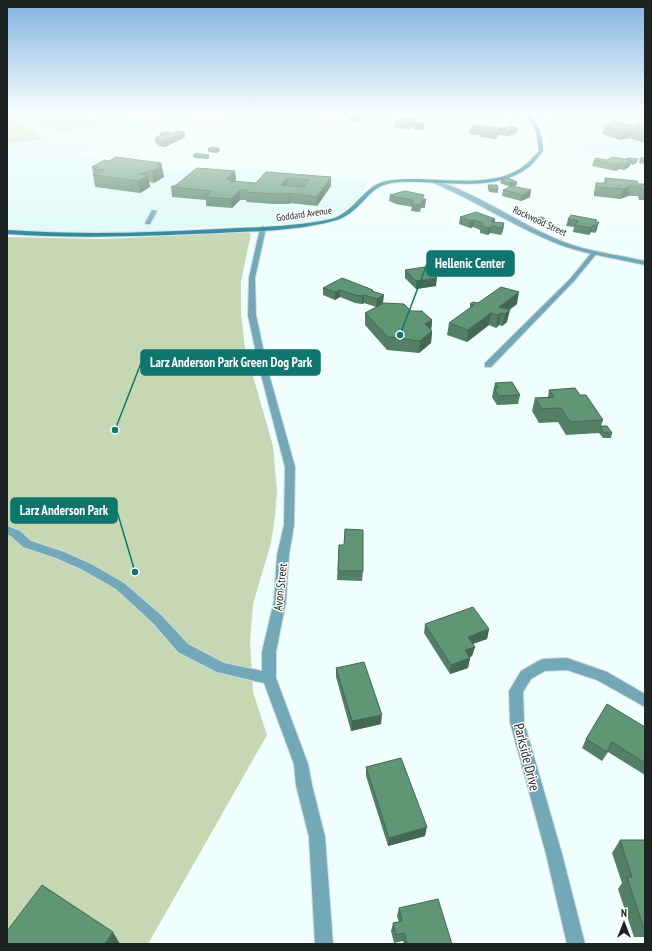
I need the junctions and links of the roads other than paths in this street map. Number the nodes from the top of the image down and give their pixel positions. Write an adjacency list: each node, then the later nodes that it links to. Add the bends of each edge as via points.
1 (534, 158): 2 (main road, Goddard Avenue, via 528,165 502,178 471,182)
2 (433, 181): 5 (main road, Goddard Avenue, via 378,184 350,212 335,220); 7 (street, Rockwood Street, via 448,186 550,239)
3 (154, 211): 4 (street)
4 (148, 223)
5 (263, 228): 6 (main road, Goddard Avenue, via 115,236); 11 (street, Avon Street, via 252,278 252,315 290,467 289,525 283,555 280,601 269,652)
6 (7, 232)
7 (595, 252): 8 (street, Rockwood Street); 9 (street, via 572,280)
8 (645, 263)
9 (488, 365)
10 (7, 530): 11 (street, via 27,544 87,567 120,586 158,620 183,648 222,668)
11 (269, 678): 13 (street, Avon Street, via 301,764 317,837)
12 (645, 701): 14 (street, Parkside Drive, via 602,676 567,664 543,665 526,675 516,691 517,722)
13 (324, 944)
14 (576, 944)

